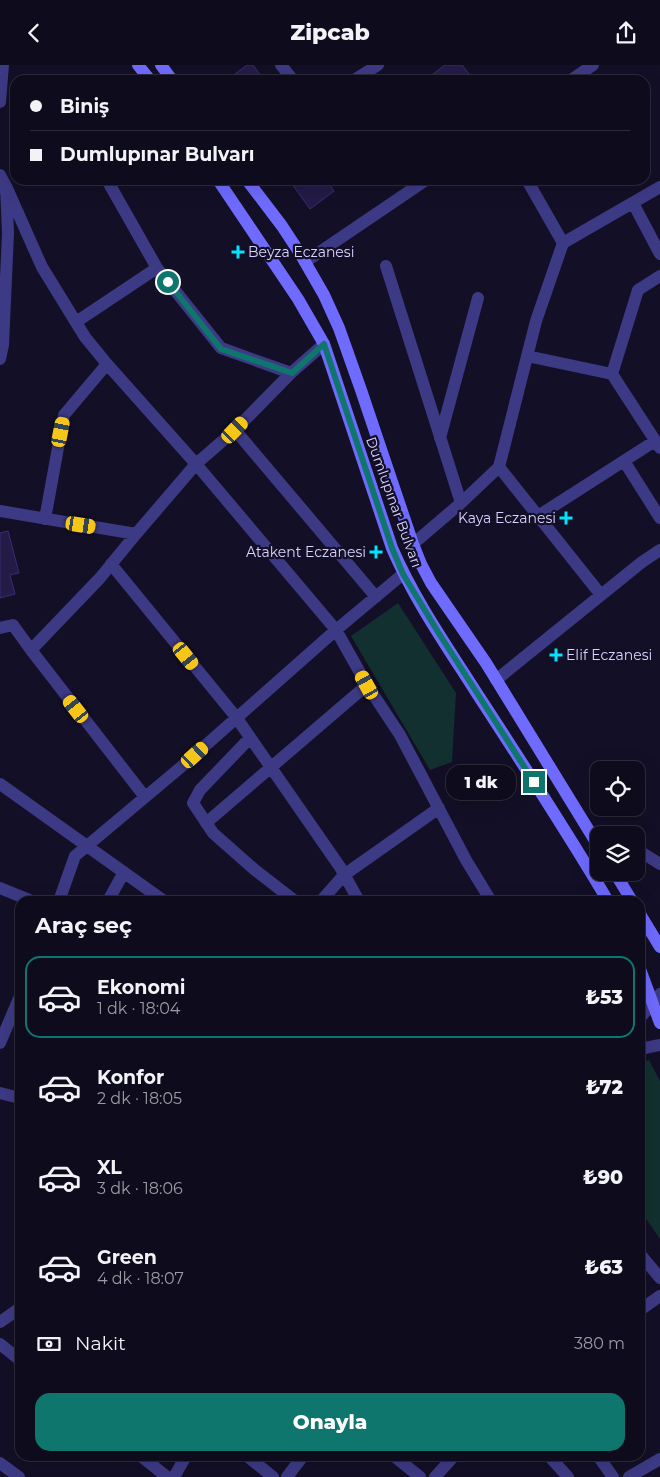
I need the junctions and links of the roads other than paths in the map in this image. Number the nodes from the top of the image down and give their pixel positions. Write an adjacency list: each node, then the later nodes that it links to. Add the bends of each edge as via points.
1 (3, 65): 10 (street)
2 (138, 65): 6 (main road)
3 (281, 65): 7 (street)
4 (378, 65): 8 (street)
5 (593, 65): 9 (street)
6 (146, 75)
7 (289, 75)
8 (362, 75)
9 (578, 75)
10 (0, 102)
11 (2, 183): 26 (street, via 42,267); 29 (street, via 8,233)
12 (110, 185): 23 (street)
13 (221, 185): 27 (main road, Dumlupınar Bulvarı, via 298,299)
14 (252, 185): 21 (main road, Dumlupınar Bulvarı)
15 (419, 185): 21 (street)
16 (530, 185): 19 (street)
17 (660, 187): 18 (street)
18 (632, 203): 19 (street); 20 (street)
19 (564, 243): 28 (street)
20 (660, 254)
21 (305, 263): 45 (main road, Dumlupınar Bulvarı, via 338,328)
22 (386, 266): 34 (street)
23 (157, 268): 26 (street); 31 (street, via 221,349)
24 (660, 276): 32 (street, via 638,290)
25 (478, 298): 34 (street)
26 (76, 322): 30 (street)
27 (324, 344): 31 (street); 48 (main road, Dumlupınar Bulvarı)
28 (527, 356): 32 (street); 38 (street)
29 (0, 359)
30 (107, 364): 37 (street); 43 (street, via 64,415)
31 (292, 373): 33 (street)
32 (612, 374): 35 (street)
33 (235, 430): 37 (street); 50 (street)
34 (440, 438): 39 (street)
35 (658, 444): 36 (street)
36 (624, 461): 41 (street); 42 (street)
37 (196, 464): 44 (street); 52 (street)
38 (499, 467): 39 (street); 41 (street)
39 (461, 503): 45 (street)
40 (0, 511): 43 (street)
41 (538, 516): 49 (street)
42 (660, 518)
43 (45, 519): 44 (street)
44 (136, 534): 47 (street)
45 (413, 544): 54 (main road, Dumlupınar Bulvarı, via 431,583)
46 (660, 550): 49 (street)
47 (111, 564): 53 (street); 56 (street)
48 (403, 574): 50 (street); 79 (main road, Dumlupınar Bulvarı)
49 (601, 595): 54 (street)
50 (376, 597): 52 (street)
51 (0, 628): 53 (street, via 13,625)
52 (336, 630): 55 (street); 56 (street)
53 (30, 650): 60 (street)
54 (496, 679): 63 (main road, Dumlupınar Bulvarı)
55 (367, 685): 58 (street); 61 (street, via 400,735)
56 (236, 717): 57 (street); 60 (street)
57 (250, 738): 58 (street); 62 (street, via 200,790 193,803)
58 (270, 767): 62 (street); 68 (street)
59 (0, 784): 64 (street)
60 (145, 797): 64 (street)
61 (439, 808): 68 (street); 78 (street)
62 (206, 823): 75 (street, via 213,833)
63 (590, 830)
64 (87, 845): 67 (street); 72 (street, via 75,856)
65 (645, 855): 66 (street)
66 (660, 864)
67 (124, 872): 73 (street); 74 (street)
68 (344, 875): 76 (street); 77 (street)
69 (620, 881): 80 (main road)
70 (0, 887): 71 (street)
71 (21, 896)
72 (61, 896)
73 (111, 896)
74 (157, 896)
75 (289, 896)
76 (325, 896)
77 (356, 896)
78 (488, 896)
79 (605, 896)
80 (629, 896)
81 (645, 922): 82 (main road)
82 (660, 947)
83 (645, 978): 84 (main road)
84 (656, 998): 86 (street); 87 (main road)
85 (15, 1007): 88 (street)
86 (645, 1012)
87 (660, 1023)
88 (0, 1043)
89 (660, 1045): 90 (street)
90 (645, 1048)
91 (0, 1093): 92 (street)
92 (15, 1096)
93 (645, 1261): 94 (street)
94 (660, 1278)
95 (660, 1297): 96 (street)
96 (645, 1307)
97 (15, 1312): 98 (street)
98 (0, 1322)
99 (0, 1344): 100 (street)
100 (15, 1356)
101 (660, 1459): 120 (street)
102 (147, 1461): 112 (street)
103 (183, 1461): 113 (street)
104 (253, 1461): 114 (street)
105 (299, 1461): 115 (street)
106 (400, 1461): 116 (street)
107 (449, 1461): 117 (street)
108 (554, 1461): 118 (street)
109 (602, 1461): 119 (street)
110 (0, 1463): 111 (street)
111 (19, 1477)
112 (167, 1477)
113 (174, 1477)
114 (273, 1477)
115 (287, 1477)
116 (420, 1477)
117 (435, 1477)
118 (568, 1477)
119 (614, 1477)
120 (629, 1477)

